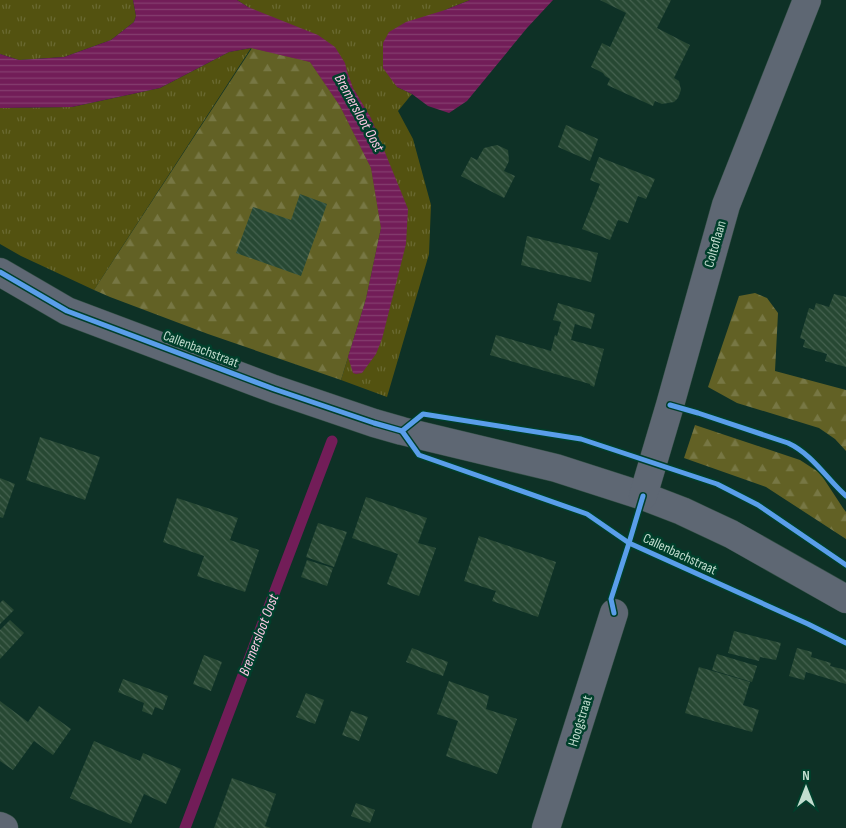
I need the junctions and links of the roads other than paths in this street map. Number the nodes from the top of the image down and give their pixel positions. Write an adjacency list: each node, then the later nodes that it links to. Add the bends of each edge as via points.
1 (807, 0): 3 (street, Coltoflaan, via 726,205)
2 (0, 272): 3 (street, Callenbachstraat, via 67,311 311,402 393,429 556,468)
3 (642, 496): 4 (street, Callenbachstraat, via 731,534)
4 (846, 599)
5 (614, 613): 8 (street, Hoogstraat)
6 (0, 826): 7 (street)
7 (4, 828)
8 (546, 828)

